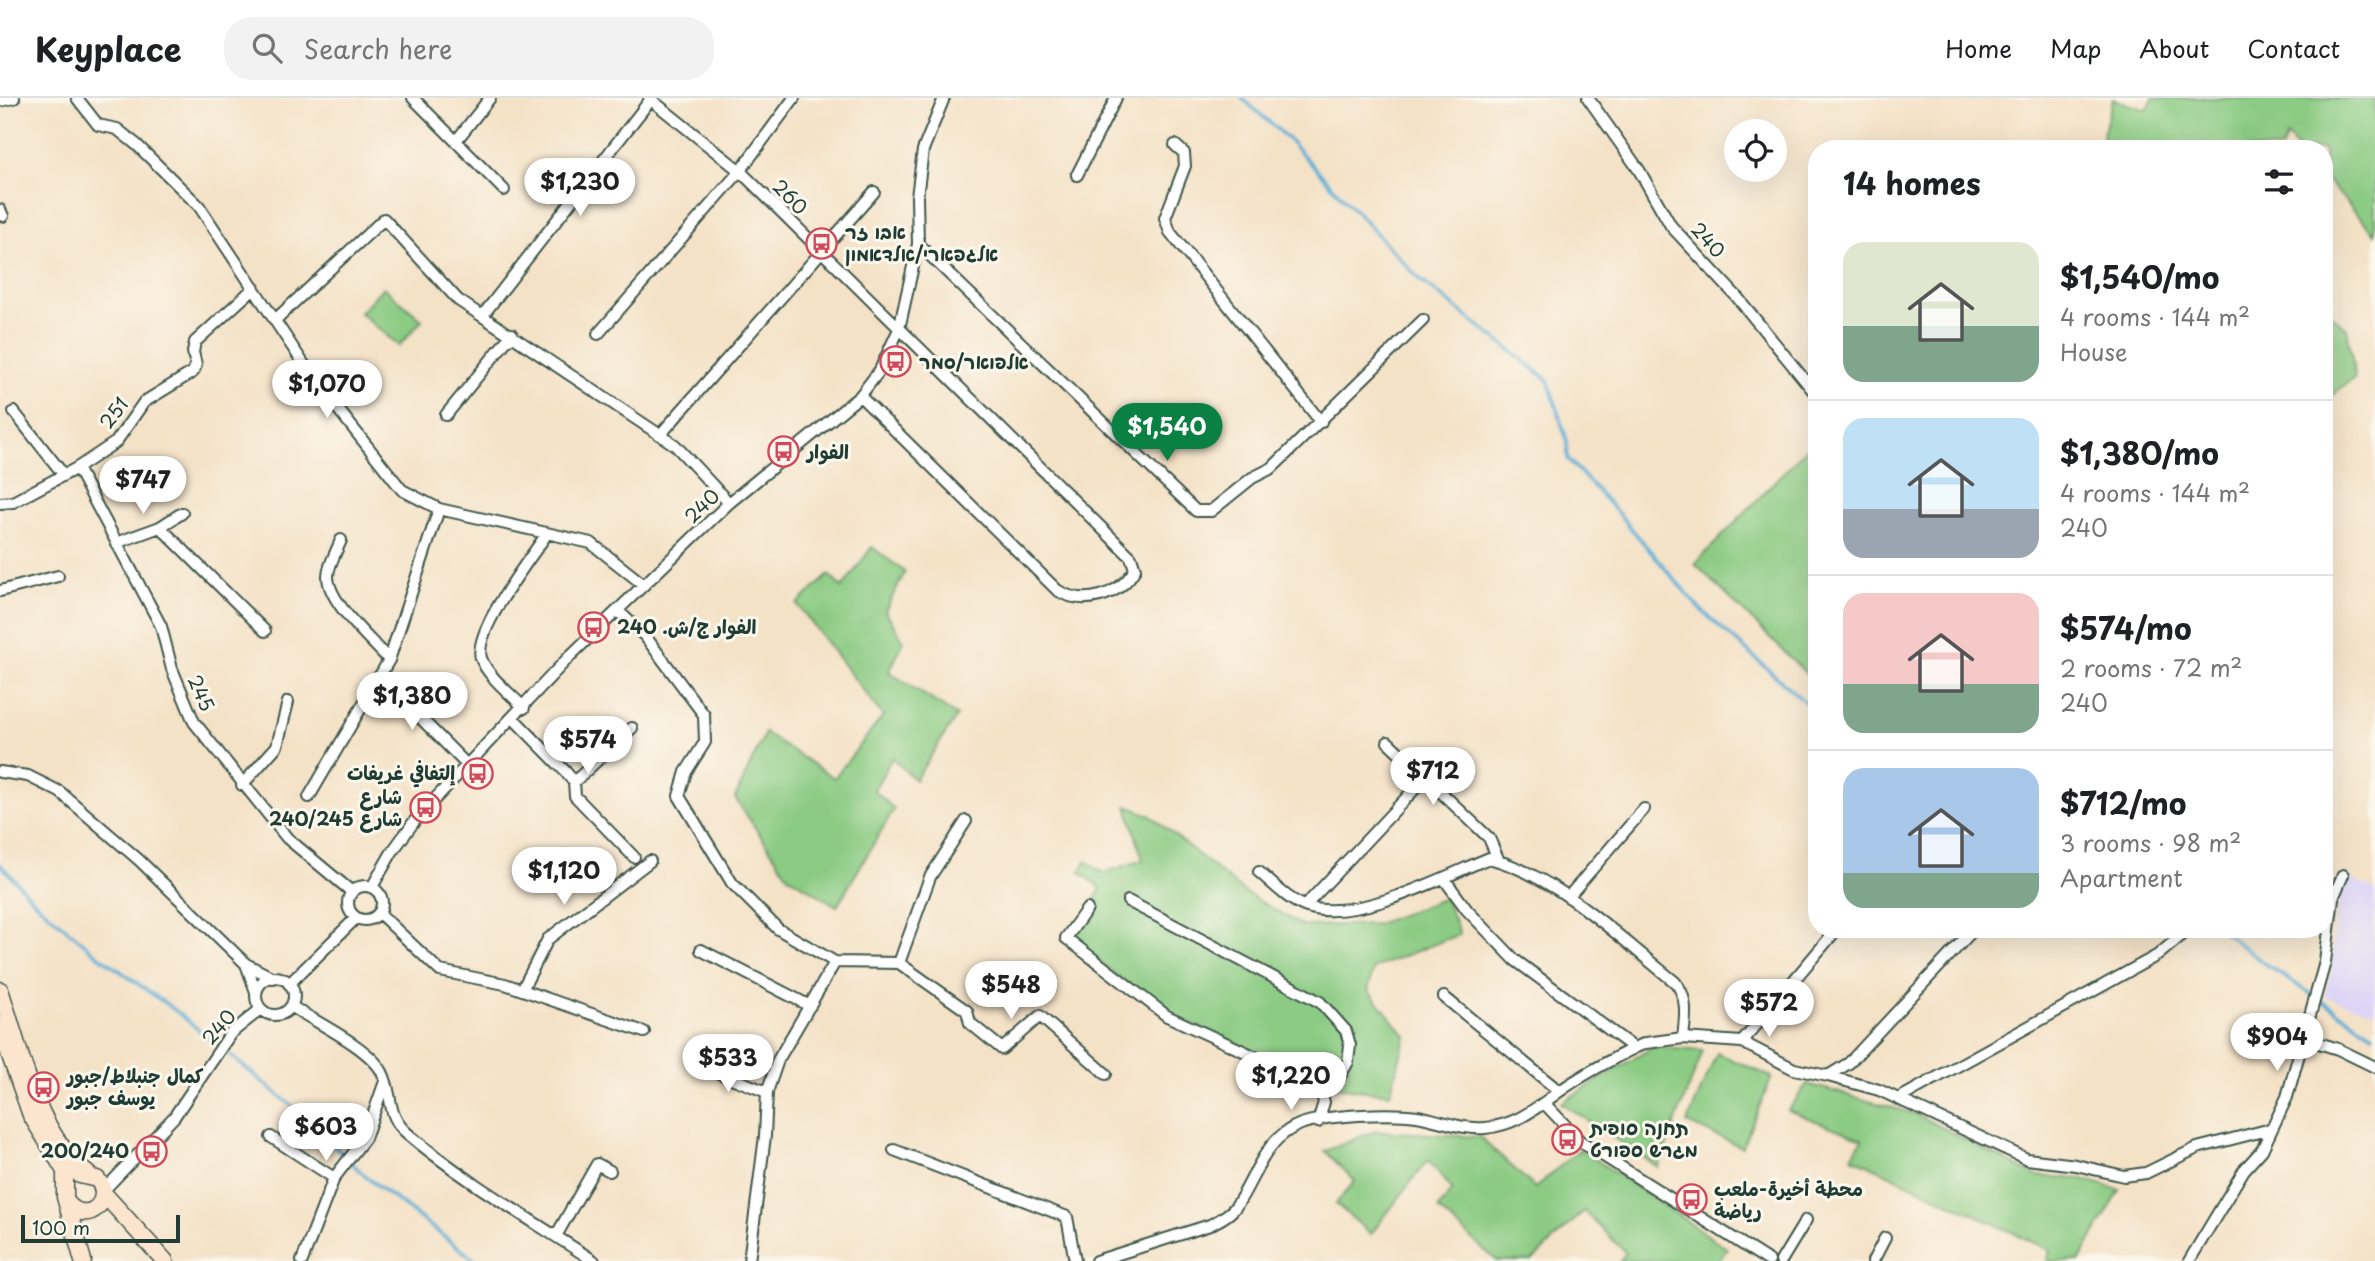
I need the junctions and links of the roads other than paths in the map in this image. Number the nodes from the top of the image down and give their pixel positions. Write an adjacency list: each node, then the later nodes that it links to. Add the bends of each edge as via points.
1 (14, 98): 10 (street)
2 (77, 98): 19 (street, via 99,125 117,129 199,206)
3 (414, 98): 11 (street)
4 (490, 98): 11 (street)
5 (794, 98): 13 (street)
6 (944, 98): 17 (street, 240, via 923,150)
7 (1116, 98): 14 (street)
8 (1588, 98): 26 (street, 240, via 1639,170 1671,226)
9 (650, 99): 13 (street, 260); 20 (street)
10 (0, 101)
11 (456, 141): 15 (street)
12 (1175, 145): 30 (street, via 1184,153 1185,166 1165,219 1170,232)
13 (740, 171): 18 (street, 260); 25 (street)
14 (1077, 176)
15 (504, 190)
16 (874, 192): 18 (street)
17 (918, 244): 23 (street, 240); 30 (street, via 1196,511 1211,511 1272,468)
18 (822, 251): 23 (street, 260); 31 (street)
19 (254, 288): 21 (street); 32 (street, 251, via 195,342 193,372 144,402 116,442)
20 (483, 315): 21 (street, via 458,300 384,219); 24 (street)
21 (275, 320): 36 (street, via 402,489)
22 (1423, 320): 30 (street)
23 (899, 329): 27 (street, 240, via 880,370); 27 (street, 260, via 1131,557 1135,569 1131,576 1092,599 1077,599 1057,590)
24 (512, 334): 29 (street); 31 (street)
25 (598, 334)
26 (1808, 384)
27 (860, 396): 35 (street, 240)
28 (14, 412): 33 (street)
29 (446, 415)
30 (1321, 422)
31 (660, 435): 35 (street)
32 (77, 468): 33 (street, 251); 41 (street, 245)
33 (63, 474): 34 (street, 251, via 13,502)
34 (0, 503)
35 (729, 503): 43 (street, 240)
36 (439, 509): 39 (street); 47 (street)
37 (181, 513): 38 (street)
38 (160, 527): 41 (street); 46 (street)
39 (546, 535): 43 (street, via 591,543); 50 (street, via 487,627 480,650 487,668)
40 (341, 540): 47 (street, via 328,574 330,589)
41 (116, 543): 58 (street, 245, via 161,626 172,669 194,722)
42 (58, 576): 44 (street)
43 (644, 585): 45 (street, 240)
44 (0, 592)
45 (618, 611): 50 (street, 240); 82 (street, via 645,636 704,715 705,742 686,772 679,796 706,845 732,883 778,929)
46 (265, 631)
47 (389, 660): 48 (street)
48 (379, 676): 54 (street); 59 (street)
49 (288, 702): 58 (street, via 276,746)
50 (524, 708): 51 (street, 240)
51 (514, 719): 54 (street, 240); 57 (street)
52 (632, 728): 57 (street)
53 (1388, 742): 56 (street)
54 (468, 766): 68 (street, 240, via 416,819)
55 (0, 772): 84 (street, via 28,776 60,792 139,860)
56 (1425, 778): 64 (street, via 1489,838); 73 (street)
57 (574, 782): 62 (street, via 575,796)
58 (242, 785): 69 (street, 245, via 287,838)
59 (309, 797)
60 (1644, 809): 70 (street)
61 (966, 821): 83 (street, via 929,877)
62 (634, 857)
63 (650, 861): 88 (street, via 548,939)
64 (1499, 861): 67 (street, via 1489,858); 70 (street, via 1553,885)
65 (1259, 872): 73 (street)
66 (2343, 875): 71 (street)
67 (1445, 880): 73 (street, via 1349,909 1325,911); 99 (street, via 1515,960)
68 (372, 887): 69 (street); 75 (street, via 381,897)
69 (352, 892): 76 (street, via 348,906)
70 (1568, 897): 96 (street, via 1683,991)
71 (2333, 898)
72 (1128, 901): 107 (street, via 1320,1002 1346,1031 1350,1045 1348,1062)
73 (1305, 906)
74 (1087, 909): 107 (street, via 1066,938 1167,1016 1308,1078)
75 (379, 913): 76 (street, via 371,919); 88 (street, via 440,971)
76 (356, 918): 86 (street)
77 (1829, 938): 98 (street)
78 (1966, 938): 103 (street, via 1849,1063)
79 (2178, 938): 108 (street, via 2158,955)
80 (2328, 938): 97 (street)
81 (701, 950): 92 (street)
82 (835, 962): 83 (street); 92 (street)
83 (899, 963): 102 (street, via 967,1011 970,1023 1002,1049 1040,1016)
84 (246, 964): 85 (street); 89 (street)
85 (273, 978): 86 (street); 89 (street, via 262,982)
86 (289, 984): 91 (street, via 294,995)
87 (0, 990): 116 (main road, via 44,1116 67,1154)
88 (522, 990): 95 (street)
89 (256, 992): 93 (street)
90 (1444, 997): 105 (street)
91 (291, 1006): 93 (street, via 276,1015); 104 (street, via 359,1049 380,1069)
92 (810, 1006): 106 (street, via 778,1060)
93 (261, 1009): 116 (street, 240, via 232,1033 174,1116 125,1167)
94 (0, 1027): 117 (main road, via 31,1115 62,1162)
95 (644, 1032)
96 (1683, 1038): 98 (street); 99 (street)
97 (2303, 1038): 101 (street); 111 (street, via 2287,1097)
98 (1742, 1042): 103 (street, via 1794,1069)
99 (1634, 1048): 105 (street)
100 (701, 1066): 106 (street)
101 (2375, 1067)
102 (1106, 1074)
103 (1828, 1076): 108 (street)
104 (385, 1081): 115 (street, via 365,1139); 121 (street, via 391,1115 406,1133)
105 (1559, 1091): 109 (street)
106 (767, 1092): 129 (street)
107 (1323, 1094): 110 (street)
108 (1898, 1099): 111 (street, via 2027,1159 2123,1176 2146,1173 2197,1148)
109 (1545, 1104): 110 (street, via 1509,1123 1485,1128 1391,1114); 132 (street, via 1580,1141)
110 (1318, 1122): 131 (street, via 1300,1125 1278,1139 1260,1160 1235,1208 1223,1217)
111 (2271, 1129): 135 (street)
112 (271, 1137): 115 (street)
113 (894, 1150): 130 (street, via 1067,1217)
114 (610, 1171): 121 (street, via 597,1164)
115 (334, 1178): 127 (street)
116 (98, 1184): 117 (main road, via 75,1177); 119 (main road, via 101,1205); 126 (main road)
117 (66, 1186): 118 (main road)
118 (69, 1205): 119 (main road, via 80,1213); 123 (main road)
119 (92, 1212): 123 (main road, via 79,1232); 125 (main road, via 116,1220)
120 (1806, 1220): 133 (street)
121 (555, 1236): 128 (street)
122 (1885, 1238): 134 (street)
123 (78, 1244): 124 (main road)
124 (83, 1261)
125 (155, 1261)
126 (165, 1261)
127 (302, 1261)
128 (594, 1261)
129 (748, 1261)
130 (1075, 1261)
131 (1096, 1261)
132 (1769, 1261)
133 (1781, 1261)
134 (1873, 1261)
135 (2189, 1261)

